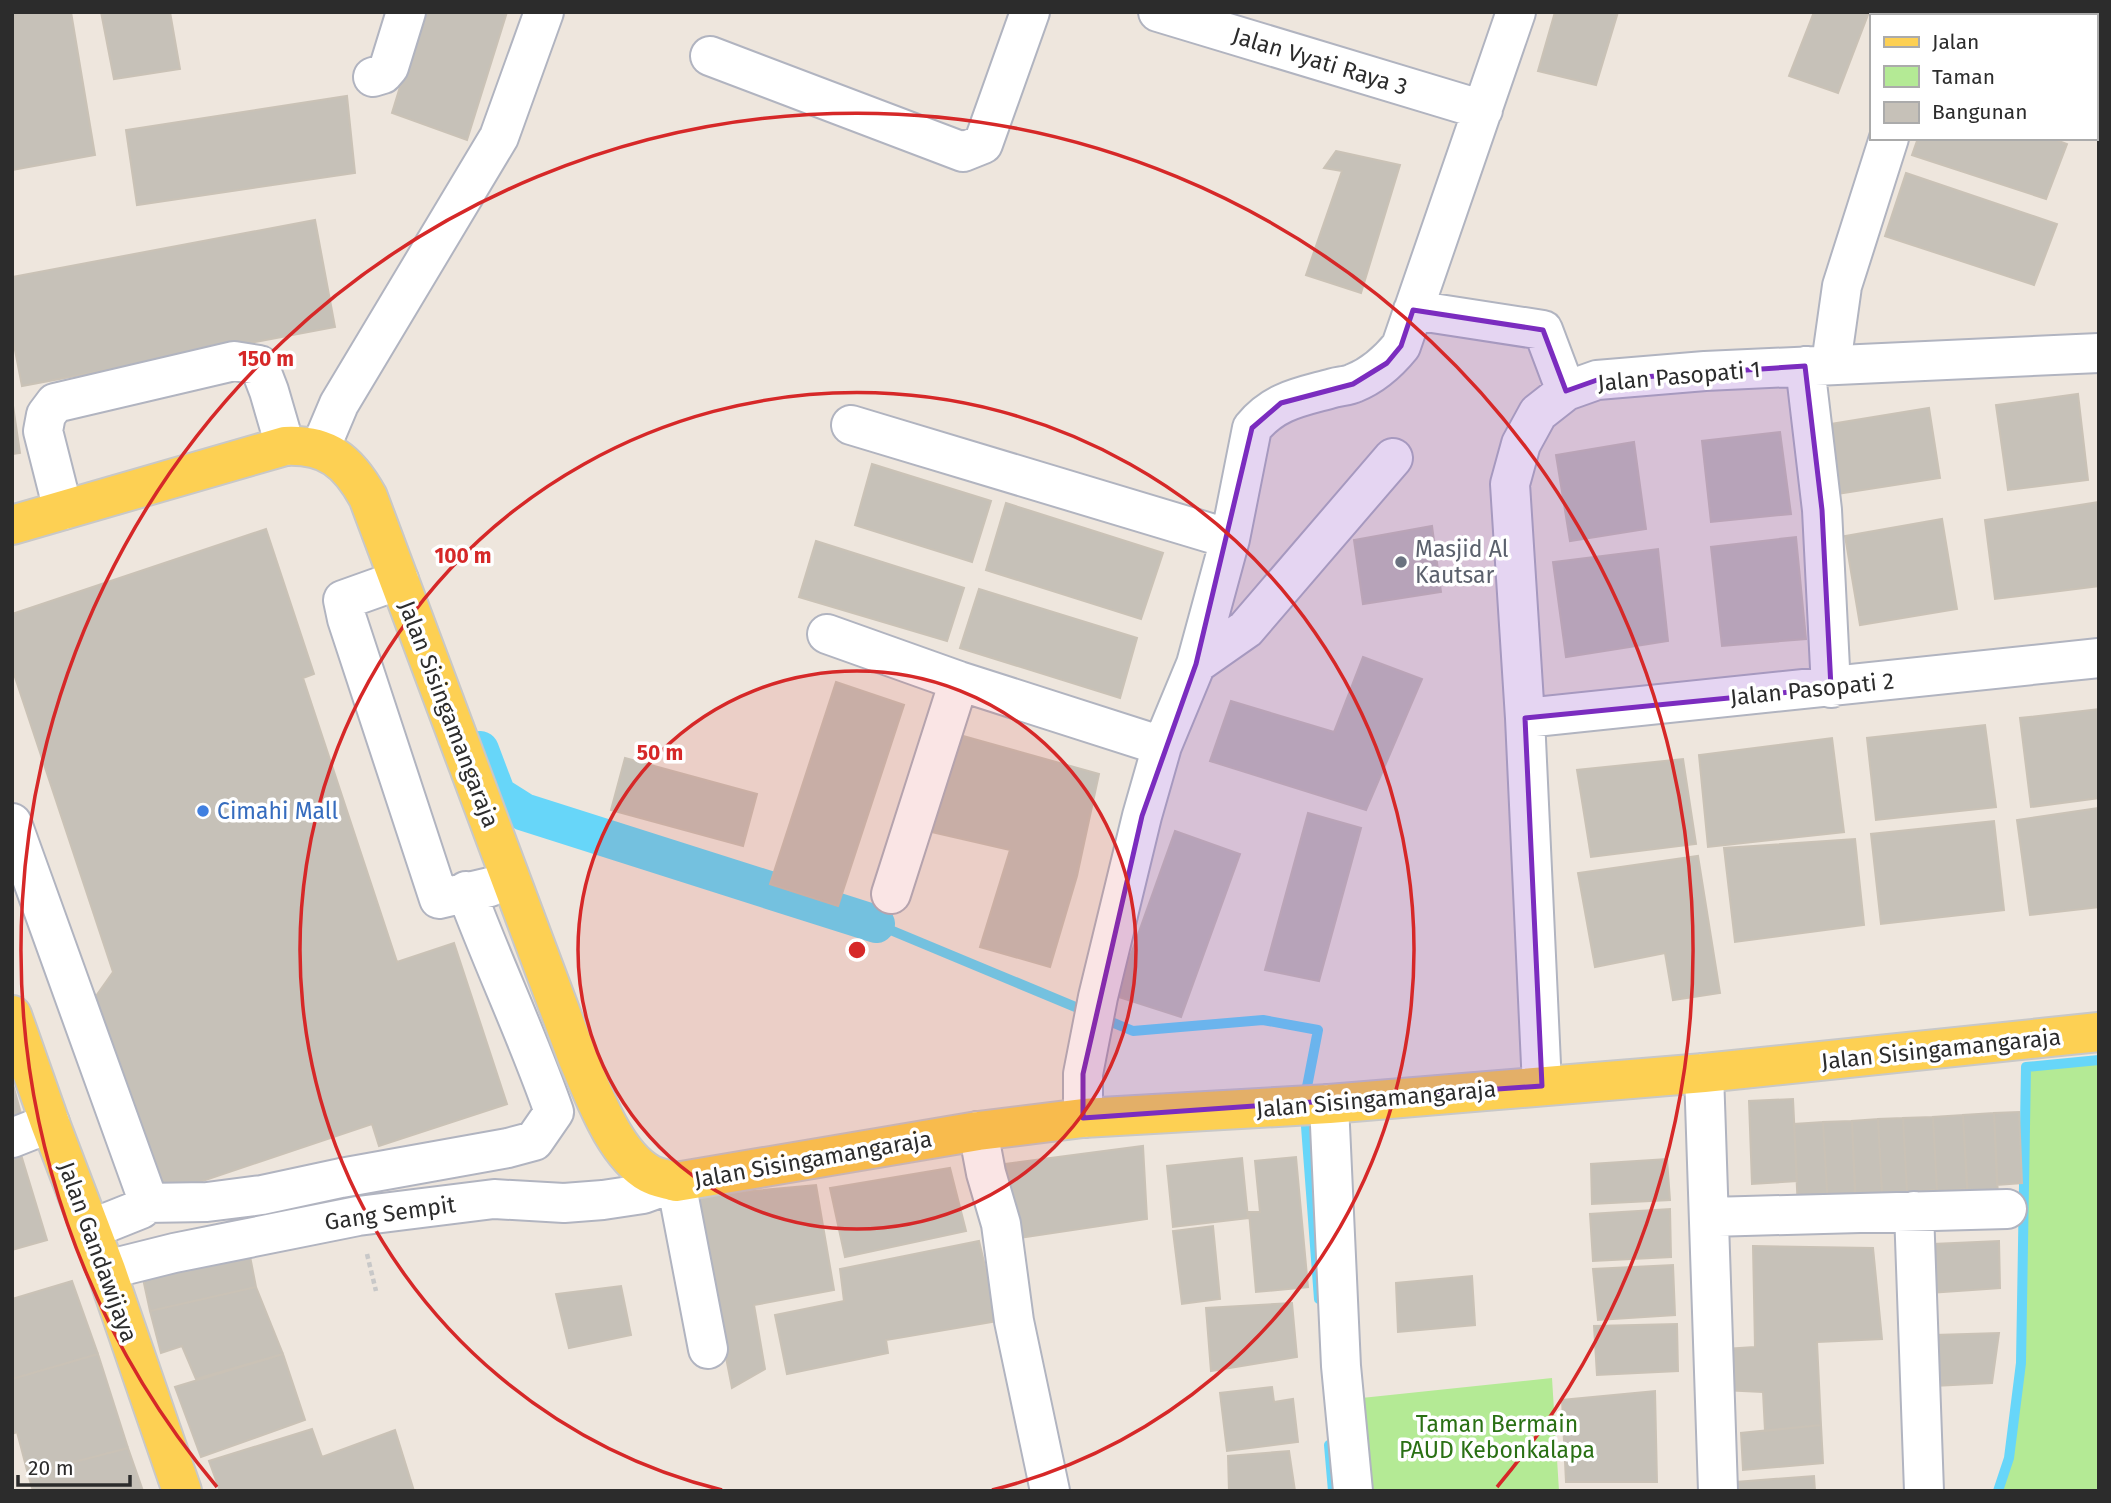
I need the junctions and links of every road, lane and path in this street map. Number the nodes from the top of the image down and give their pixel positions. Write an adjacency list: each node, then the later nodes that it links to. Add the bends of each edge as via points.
1 (406, 12): 8 (street, via 389,67)
2 (544, 12): 16 (street, via 499,137 339,404)
3 (1030, 12): 7 (street, via 983,144 963,152)
4 (1158, 12): 6 (street, Jalan Vyati Raya 3)
5 (1516, 12): 9 (street)
6 (1198, 18): 9 (street, Jalan Vyati Raya 3)
7 (710, 56)
8 (373, 77)
9 (1483, 110): 11 (street)
10 (1888, 140): 13 (street)
11 (1413, 310): 14 (street, via 1543,330); 20 (street, via 1401,346 1387,363 1353,384 1298,397 1263,414 1252,428)
12 (2099, 353): 13 (street, Jalan Pasopati 1)
13 (1818, 365): 14 (street, Jalan Pasopati 1, via 1597,380); 26 (street)
14 (1566, 391): 27 (street, Jalan Pasopati 1, via 1538,413 1521,444 1510,484)
15 (851, 425): 20 (street)
16 (302, 447): 18 (main road); 18 (street, via 259,365 234,361 55,403 46,415 43,431); 21 (main road, Jalan Sisingamangaraja, via 333,456 356,474)
17 (1393, 458): 24 (street, via 1246,629)
18 (63, 510): 19 (main road)
19 (12, 525)
20 (1230, 539): 24 (street)
21 (399, 580): 30 (main road, Jalan Sisingamangaraja); 31 (street, via 343,600 439,899)
22 (827, 634): 25 (street)
23 (2099, 658): 26 (street, Jalan Pasopati 2)
24 (1196, 664): 28 (street)
25 (959, 681): 28 (street); 32 (street)
26 (1832, 688): 27 (street, Jalan Pasopati 2)
27 (1525, 719): 36 (street, Jalan Pasopati 1)
28 (1162, 746): 38 (street, via 1098,997 1083,1074)
29 (12, 823): 43 (street, via 146,1195)
30 (511, 878): 31 (street); 42 (main road, Jalan Sisingamangaraja, via 578,1059 620,1145 651,1174)
31 (466, 891): 43 (street, via 554,1112 534,1141 262,1195)
32 (891, 894)
33 (12, 1015): 39 (main road, Jalan Gandawijaya)
34 (2099, 1032): 35 (main road, Jalan Sisingamangaraja)
35 (1704, 1073): 36 (main road, Jalan Sisingamangaraja); 46 (street)
36 (1542, 1086): 37 (main road, Jalan Sisingamangaraja)
37 (1308, 1106): 38 (main road, Jalan Sisingamangaraja); 52 (street)
38 (1083, 1118): 40 (main road, Jalan Sisingamangaraja)
39 (50, 1123): 41 (street); 47 (main road, Jalan Gandawijaya)
40 (978, 1131): 42 (main road, Jalan Sisingamangaraja); 51 (street)
41 (12, 1138)
42 (676, 1182): 48 (street, Gang Sempit, via 643,1194 603,1200 494,1199 358,1216); 49 (street)
43 (145, 1203): 47 (street, via 133,1213)
44 (2007, 1209): 45 (street)
45 (1914, 1211): 46 (street); 54 (street)
46 (1710, 1217): 53 (street)
47 (91, 1230): 48 (main road, Jalan Gandawijaya)
48 (106, 1270): 50 (main road, Jalan Gandawijaya)
49 (708, 1349)
50 (182, 1491)
51 (1050, 1491)
52 (1353, 1491)
53 (1718, 1491)
54 (1924, 1491)

